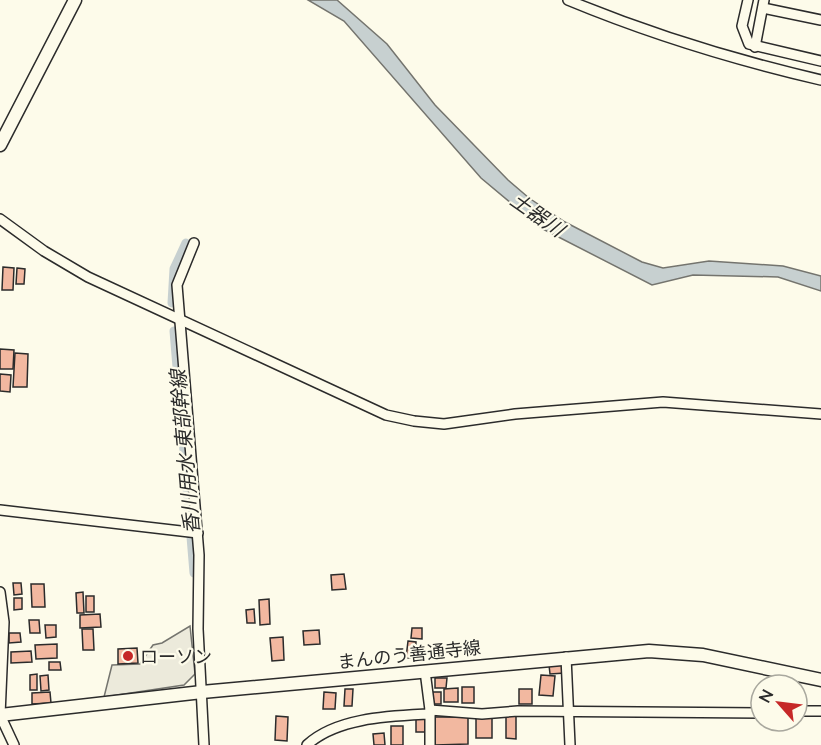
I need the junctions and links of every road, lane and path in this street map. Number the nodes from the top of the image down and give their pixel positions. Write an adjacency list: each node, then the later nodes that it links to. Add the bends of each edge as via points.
1 (75, 0): 9 (main road)
2 (568, 0): 8 (street, via 678,41)
3 (748, 0): 6 (street, via 743,33)
4 (764, 4): 5 (street); 6 (street)
5 (821, 20)
6 (755, 47): 7 (street)
7 (821, 61)
8 (821, 80)
9 (0, 145)
10 (0, 220): 11 (street); 13 (street, via 88,277)
11 (0, 231)
12 (194, 243): 13 (street, via 177,285)
13 (179, 319): 14 (street, via 386,414 414,422 444,424 561,409 663,402); 16 (street)
14 (821, 414)
15 (0, 510): 16 (street)
16 (198, 533): 21 (street)
17 (0, 592): 25 (street, via 4,622)
18 (566, 657): 19 (main road, まんのう善通寺線); 20 (main road, まんのう善通寺線, via 649,651 703,655); 23 (street)
19 (425, 671): 21 (main road, まんのう善通寺線); 22 (street)
20 (821, 680)
21 (202, 692): 25 (main road, まんのう善通寺線); 27 (street)
22 (430, 712): 23 (street); 28 (street, via 350,724 324,733); 29 (street)
23 (569, 713): 24 (street); 30 (street)
24 (749, 713)
25 (0, 716): 26 (street)
26 (14, 745)
27 (204, 745)
28 (308, 745)
29 (430, 745)
30 (570, 745)

